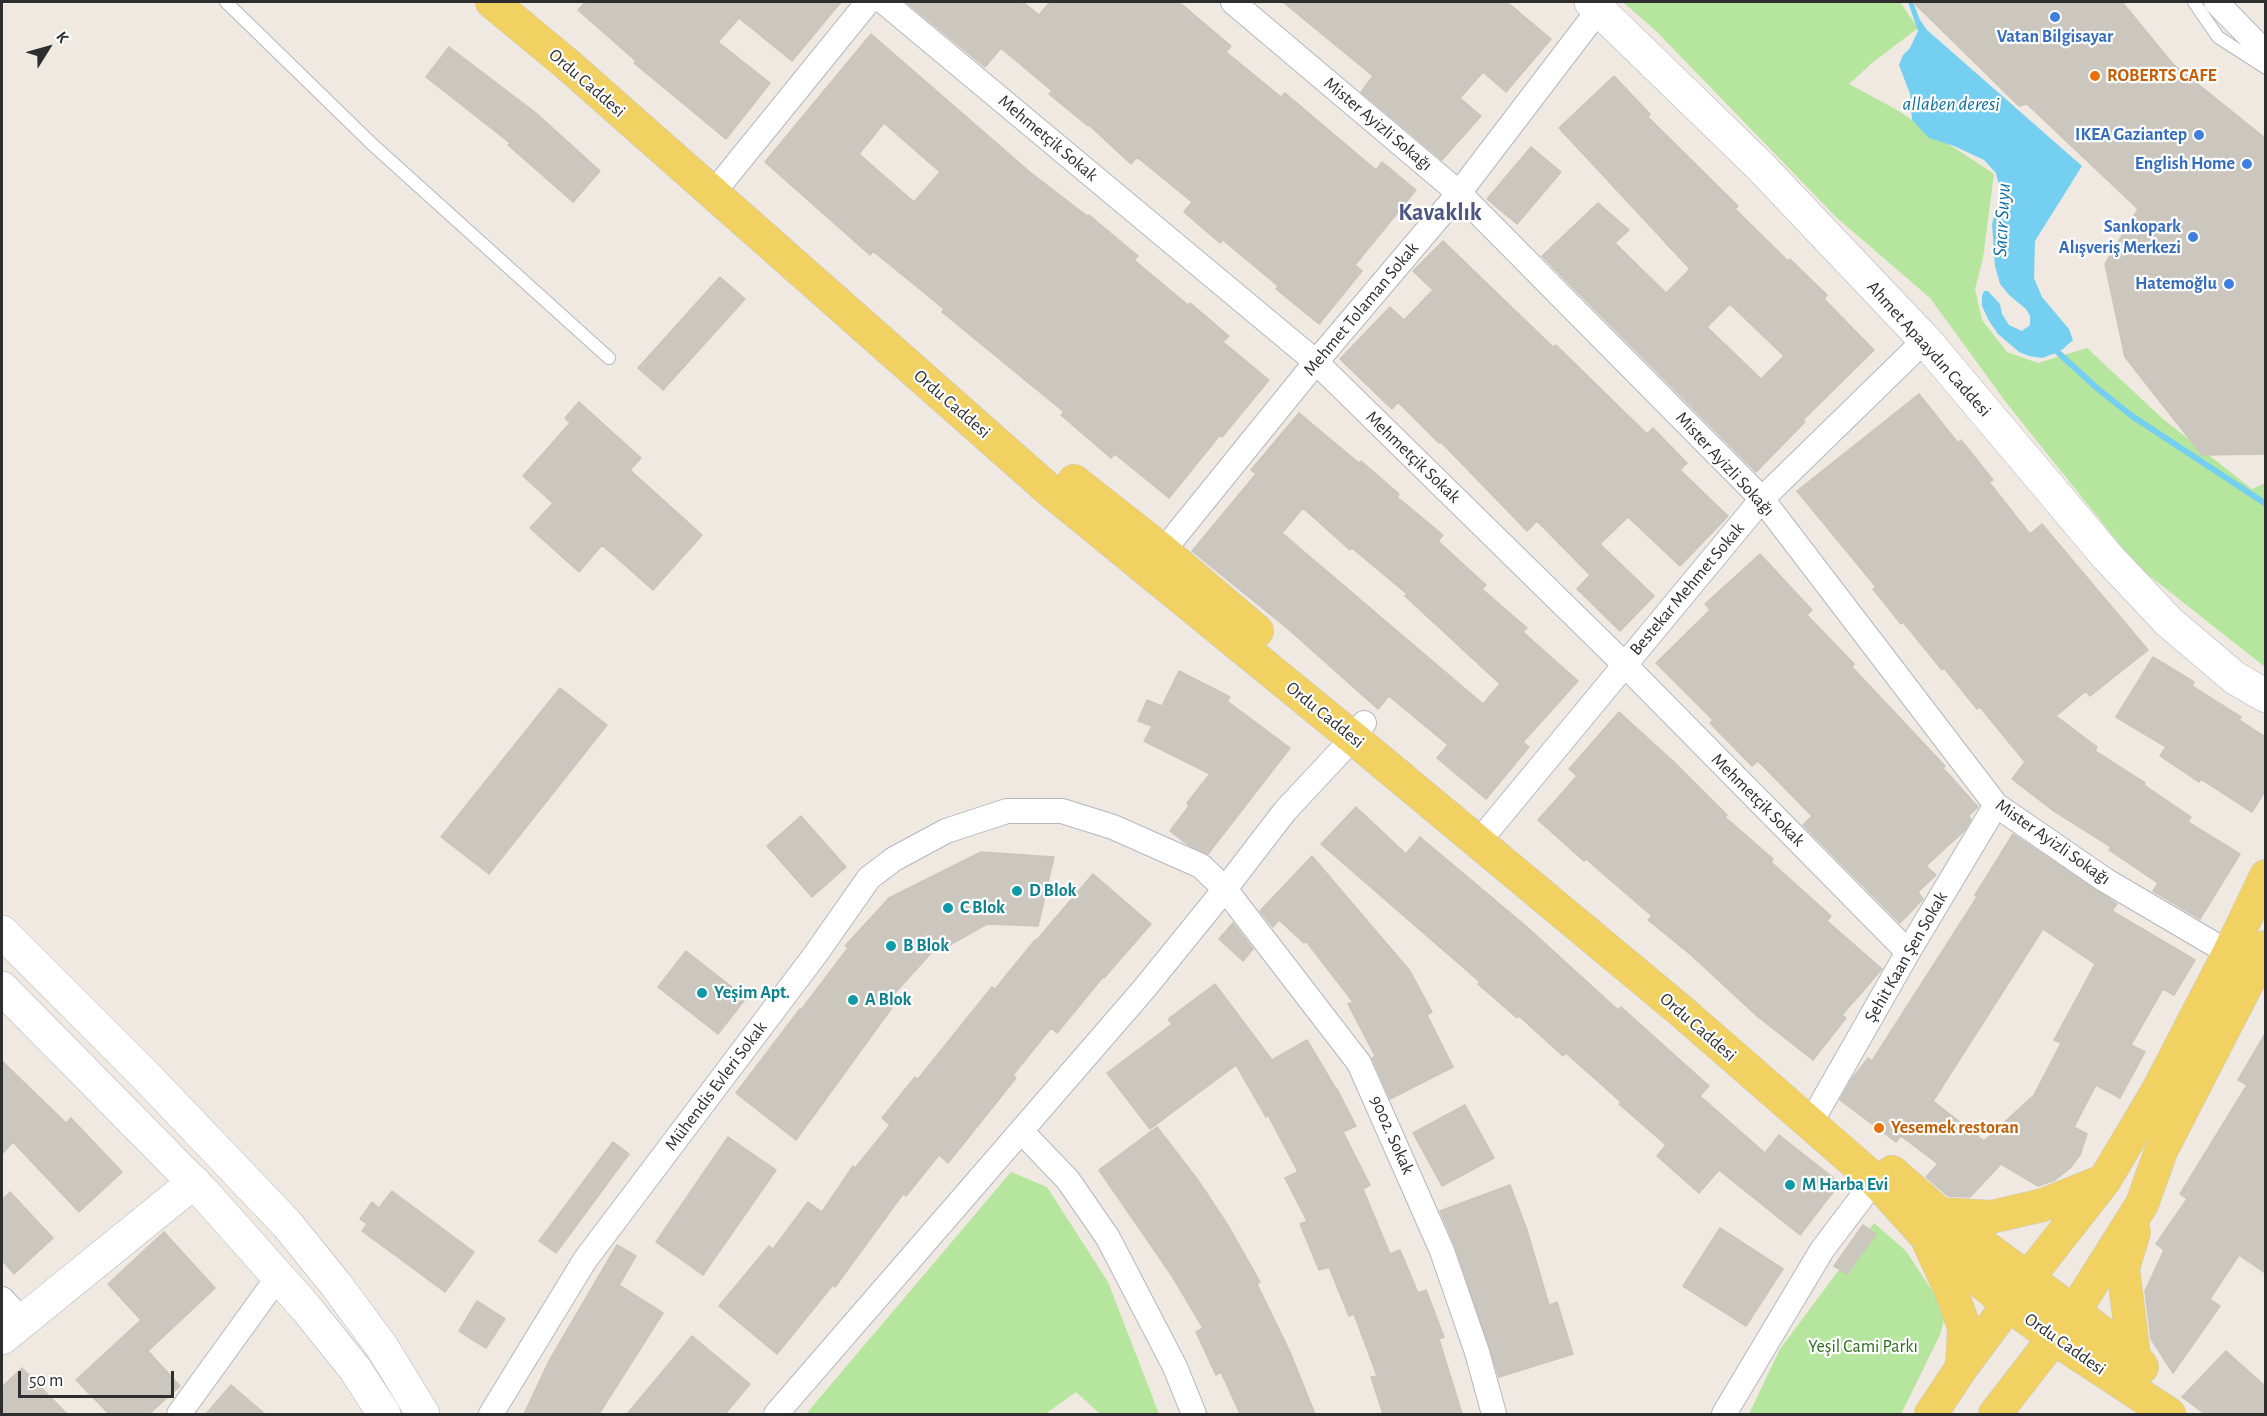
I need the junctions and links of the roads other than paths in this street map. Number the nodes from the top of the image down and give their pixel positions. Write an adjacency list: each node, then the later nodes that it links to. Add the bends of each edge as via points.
1 (226, 2): 15 (lane, via 373,145)
2 (492, 2): 21 (main road, Ordu Caddesi, via 1047,488)
3 (514, 2): 12 (main road, Ordu Caddesi)
4 (868, 2): 12 (street)
5 (884, 2): 16 (street, Mehmetçik Sokak)
6 (1233, 2): 13 (street, Mister Ayizli Sokağı)
7 (2194, 2): 11 (lane, via 2218,37)
8 (2216, 2): 10 (street)
9 (1596, 5): 13 (street, Mehmet Tolaman Sokak); 14 (main road, Ahmet Apaaydın Caddesi, via 1761,167)
10 (2265, 53)
11 (2265, 68)
12 (722, 182): 18 (main road, Ordu Caddesi, via 1053,466)
13 (1459, 193): 16 (street, Mehmet Tolaman Sokak); 17 (street, Mister Ayizli Sokağı)
14 (1925, 340): 17 (street, Bestekar Mehmet Sokak); 20 (main road, Ahmet Apaaydın Caddesi, via 2106,555 2169,622 2235,678)
15 (609, 358)
16 (1316, 362): 18 (street, Mehmet Tolaman Sokak); 19 (street, Mehmetçik Sokak)
17 (1762, 499): 19 (street, Bestekar Mehmet Sokak); 22 (street, Mister Ayizli Sokağı)
18 (1163, 550): 21 (main road, Ordu Caddesi)
19 (1624, 664): 23 (street, Bestekar Mehmet Sokak); 28 (street, Mehmetçik Sokak)
20 (2265, 696)
21 (1359, 730): 23 (main road, Ordu Caddesi); 25 (street, via 1285,811); 33 (main road, Ordu Caddesi)
22 (1996, 805): 28 (street, Şehit Kaan Şen Sokak); 29 (street, Mister Ayizli Sokağı, via 2105,880)
23 (1490, 828): 31 (main road, Ordu Caddesi)
24 (2265, 876): 29 (main road)
25 (1226, 889): 32 (street); 49 (street, Mühendis Evleri Sokak, via 1201,867 1113,827 1062,810 1007,812 946,831 894,859 869,878 585,1260); 52 (street, 9002. Sokak, via 1359,1063 1442,1251)
26 (2, 932): 48 (main road, via 287,1224 382,1347)
27 (2265, 947): 36 (main road, via 2161,1151)
28 (1908, 952): 31 (street, Şehit Kaan Şen Sokak)
29 (2229, 953): 34 (main road, via 2157,1092)
30 (2, 988): 35 (main road)
31 (1818, 1110): 37 (main road, Ordu Caddesi)
32 (1022, 1131): 50 (street); 51 (street, via 1068,1180 1108,1238)
33 (1875, 1180): 37 (main road, Ordu Caddesi); 53 (street, via 1822,1250)
34 (2104, 1181): 37 (main road, via 2043,1205 1991,1217); 39 (main road)
35 (194, 1182): 38 (main road); 42 (main road)
36 (2142, 1204): 41 (main road); 44 (main road, via 2123,1268)
37 (1932, 1224): 39 (main road, Ordu Caddesi); 40 (main road, Ordu Caddesi); 45 (main road, via 1964,1327)
38 (278, 1277): 46 (street); 47 (main road, via 356,1370)
39 (2028, 1278): 40 (main road); 41 (main road, Ordu Caddesi)
40 (2009, 1305): 43 (main road, Ordu Caddesi); 45 (main road)
41 (2074, 1312): 43 (main road); 44 (main road, Ordu Caddesi)
42 (8, 1319)
43 (2055, 1339): 55 (main road); 56 (main road, Ordu Caddesi)
44 (2134, 1356): 57 (main road)
45 (1962, 1367): 54 (main road)
46 (179, 1414)
47 (384, 1414)
48 (423, 1414)
49 (491, 1414)
50 (776, 1414)
51 (1194, 1414)
52 (1494, 1414)
53 (1724, 1414)
54 (1931, 1414)
55 (1995, 1414)
56 (2169, 1414)
57 (2177, 1414)

